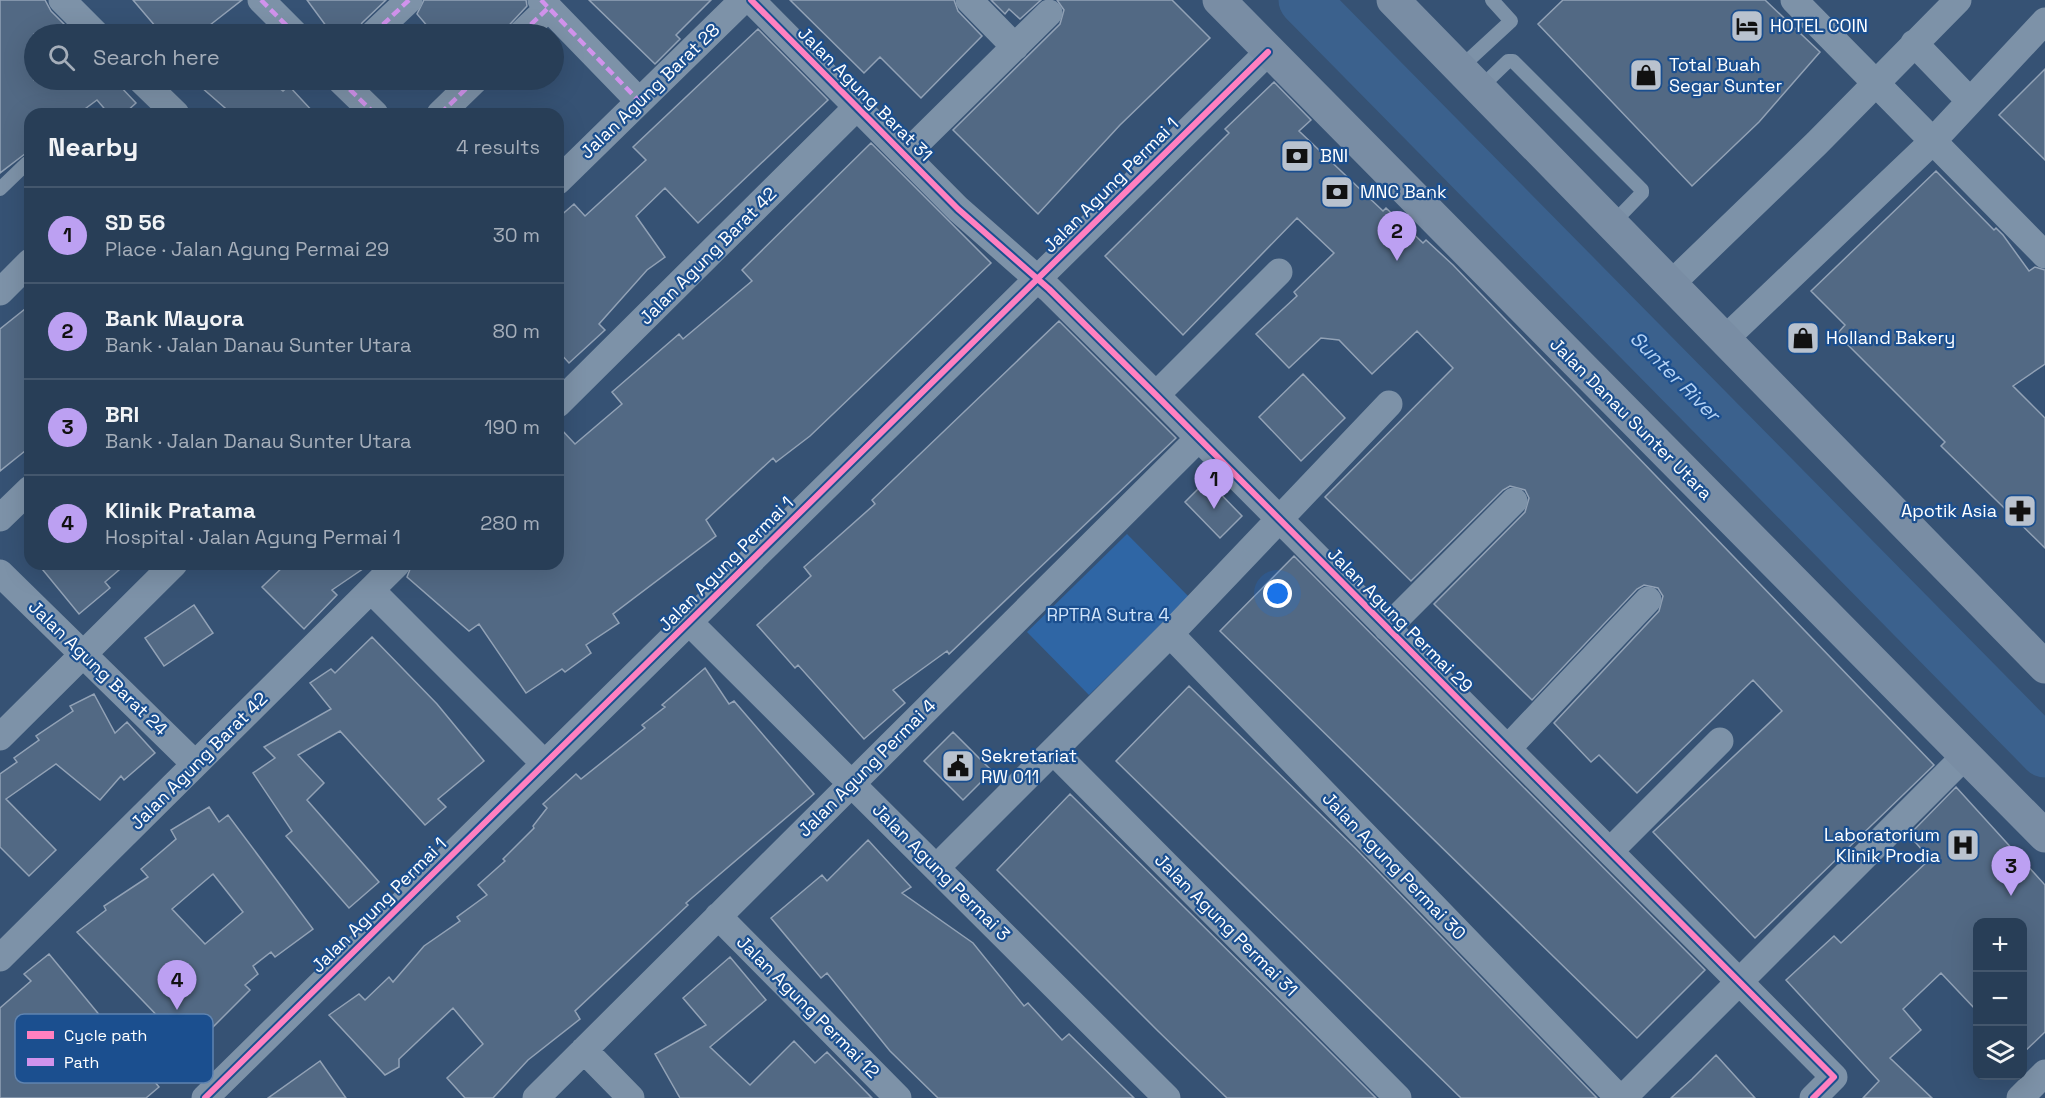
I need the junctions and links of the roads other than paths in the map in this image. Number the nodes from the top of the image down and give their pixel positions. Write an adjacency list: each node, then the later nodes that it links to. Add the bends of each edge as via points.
1 (62, 0): 15 (street)
2 (261, 0): 16 (street)
3 (410, 0): 17 (street)
4 (743, 0): 27 (street, Jalan Agung Barat 28)
5 (751, 0): 29 (street, Jalan Agung Barat 31)
6 (969, 0): 20 (street)
7 (1219, 0): 21 (main road, Jalan Danau Sunter Utara)
8 (1393, 0): 22 (main road)
9 (1491, 0): 22 (lane, via 1510,21)
10 (1794, 0): 23 (street)
11 (1958, 0): 19 (street)
12 (545, 4): 18 (street); 27 (street)
13 (1049, 13): 20 (street)
14 (2045, 21): 28 (street)
15 (86, 24)
16 (286, 24)
17 (384, 24)
18 (529, 24)
19 (1914, 43): 23 (street); 28 (street)
20 (1015, 46): 34 (street)
21 (1268, 52): 41 (street, Jalan Agung Permai 1); 66 (main road, Jalan Danau Sunter Utara)
22 (1470, 78): 38 (main road); 38 (lane, via 1513,61 1642,189)
23 (1875, 83): 33 (street); 42 (street)
24 (151, 90): 30 (street)
25 (350, 90): 31 (street)
26 (465, 90): 32 (street)
27 (639, 101): 36 (street, Jalan Agung Barat 28)
28 (1970, 101): 33 (street)
29 (857, 107): 34 (street, Jalan Agung Barat 31); 45 (street, Jalan Agung Barat 42)
30 (170, 108)
31 (369, 108)
32 (446, 108)
33 (1932, 142): 39 (street); 43 (street)
34 (905, 155): 41 (street, Jalan Agung Barat 31, via 958,209)
35 (24, 166): 37 (lane)
36 (564, 175)
37 (0, 189)
38 (1612, 224): 42 (main road)
39 (2045, 255)
40 (1279, 272): 44 (street)
41 (1037, 278): 44 (street, Jalan Agung Permai 29); 57 (street, Jalan Agung Permai 1)
42 (1671, 284): 43 (main road)
43 (1725, 339): 61 (main road)
44 (1156, 395): 47 (street, Jalan Agung Permai 29)
45 (564, 398)
46 (1389, 404): 51 (street)
47 (1199, 438): 51 (street, Jalan Agung Permai 29); 69 (street, Jalan Agung Permai 4)
48 (24, 495): 50 (street)
49 (1514, 501): 58 (street)
50 (0, 518)
51 (1279, 521): 58 (street, Jalan Agung Permai 29); 59 (street)
52 (168, 570): 60 (street)
53 (391, 570): 55 (street, Jalan Agung Barat 42)
54 (0, 573): 60 (street, Jalan Agung Barat 24)
55 (371, 590): 67 (street); 68 (street, Jalan Agung Barat 42)
56 (1648, 600): 64 (street)
57 (689, 622): 67 (street, Jalan Agung Permai 1); 69 (street, Jalan Agung Permai 3)
58 (1387, 628): 64 (street, Jalan Agung Permai 29)
59 (1170, 634): 65 (street); 84 (street, Jalan Agung Permai 30)
60 (83, 654): 62 (street); 68 (street, Jalan Agung Barat 24)
61 (2045, 666)
62 (0, 737)
63 (1720, 741): 71 (street)
64 (1508, 748): 71 (street, Jalan Agung Permai 29)
65 (1053, 751): 72 (street); 83 (street, Jalan Agung Permai 31)
66 (1965, 756): 70 (main road, Jalan Danau Sunter Utara); 75 (street)
67 (544, 763): 78 (street, Jalan Agung Permai 1)
68 (195, 764): 74 (street, Jalan Agung Barat 42)
69 (852, 783): 72 (street, Jalan Agung Permai 3); 73 (street, Jalan Agung Permai 4)
70 (2045, 836)
71 (1610, 851): 75 (street, Jalan Agung Permai 29)
72 (936, 868): 82 (street, Jalan Agung Permai 3)
73 (718, 916): 76 (street, Jalan Agung Permai 4); 81 (street, Jalan Agung Permai 12)
74 (0, 958)
75 (1741, 983): 84 (street); 85 (street, Jalan Agung Permai 29, via 1834,1077)
76 (584, 1050): 79 (street, Jalan Agung Permai 4); 80 (street)
77 (2045, 1073): 86 (street)
78 (205, 1098)
79 (536, 1098)
80 (631, 1098)
81 (898, 1098)
82 (1167, 1098)
83 (1398, 1098)
84 (1621, 1098)
85 (1813, 1098)
86 (2020, 1098)

